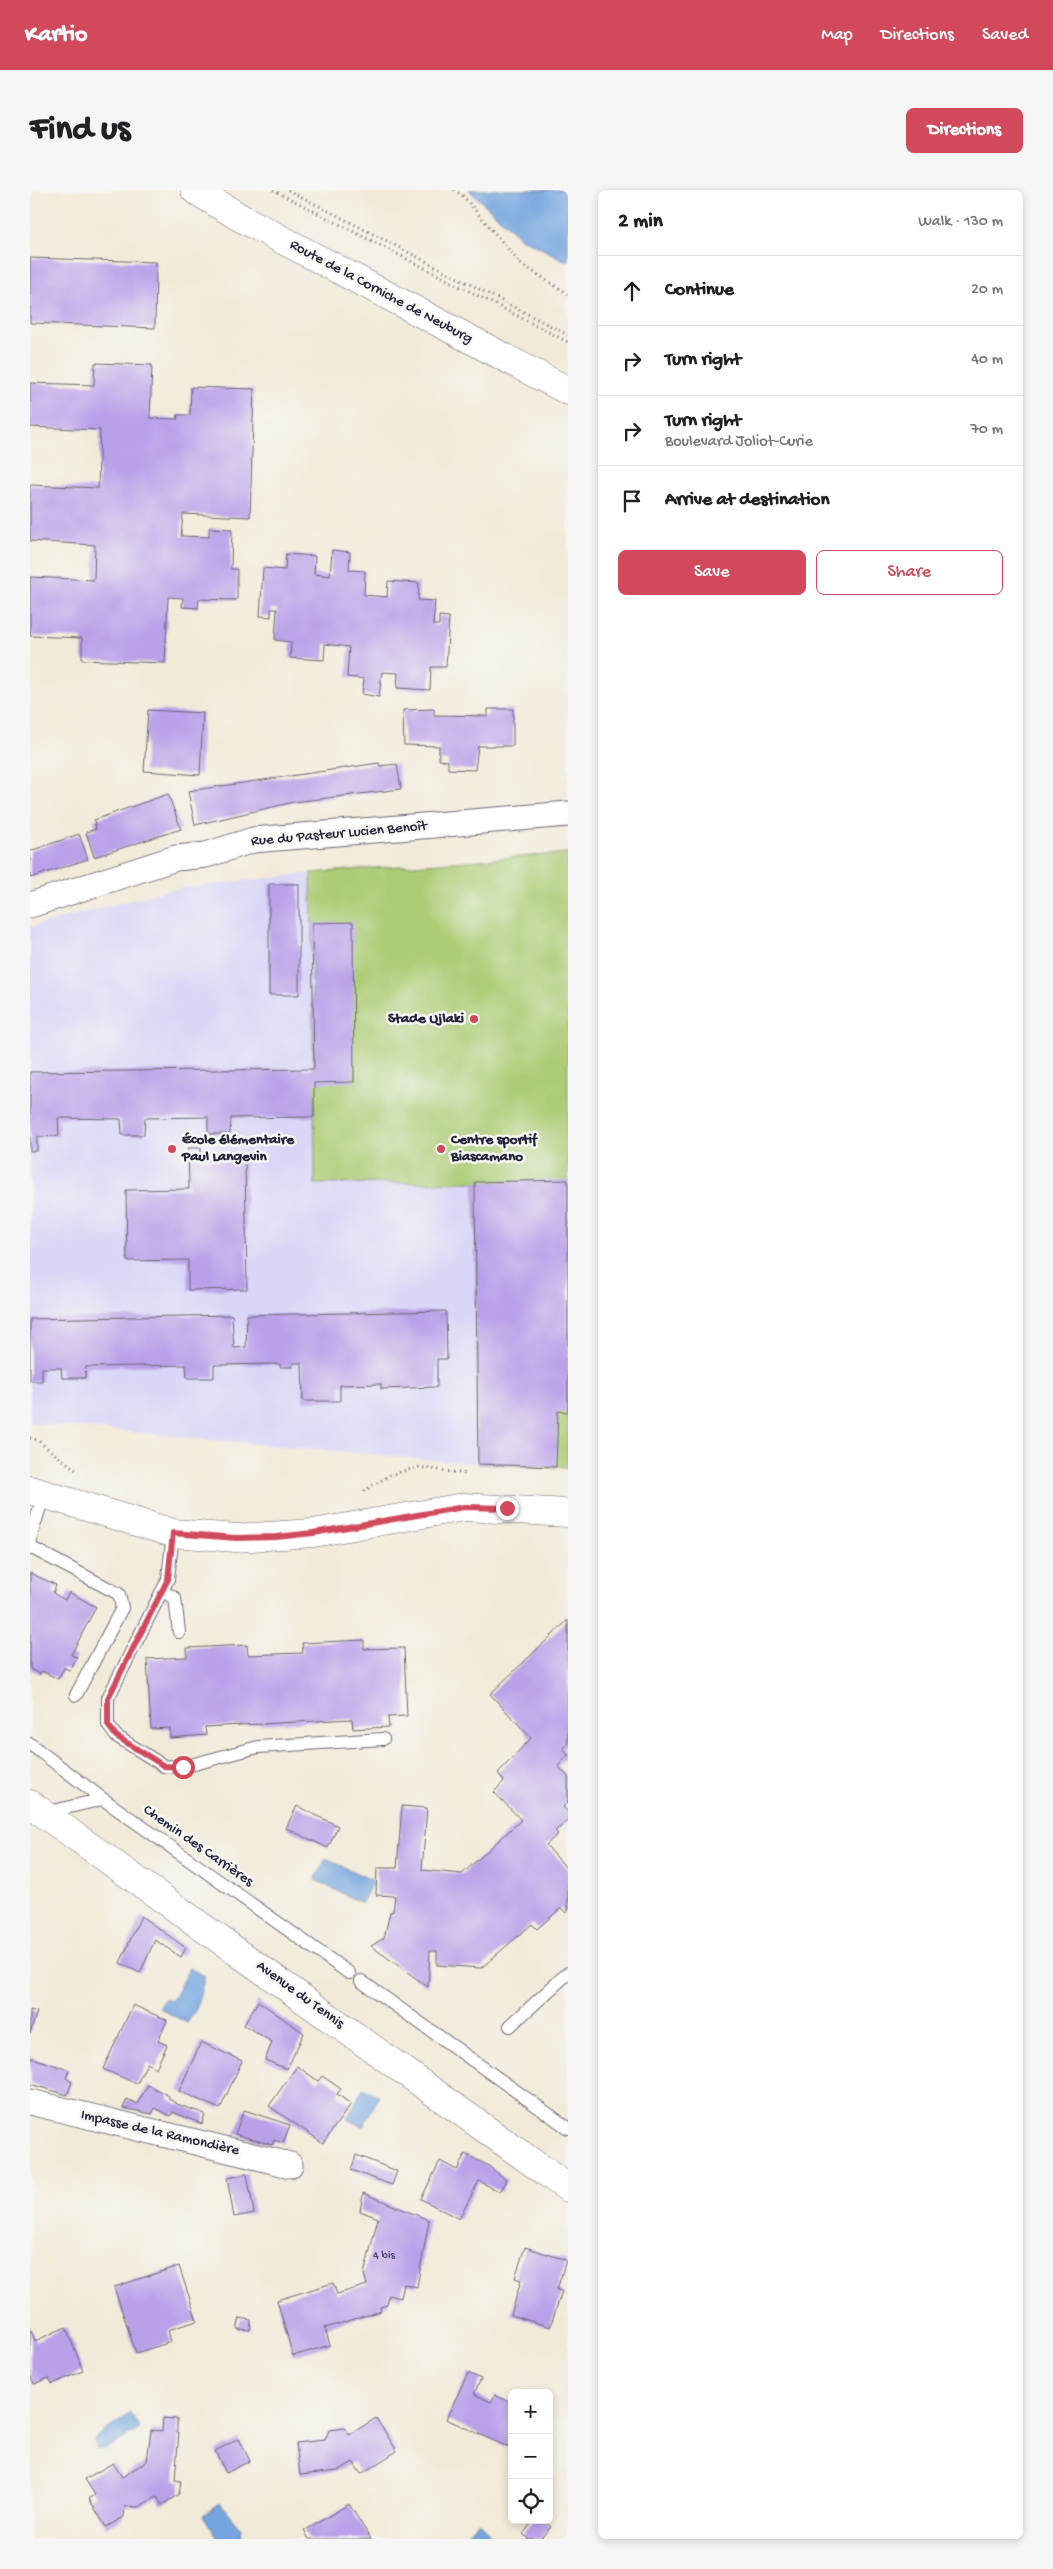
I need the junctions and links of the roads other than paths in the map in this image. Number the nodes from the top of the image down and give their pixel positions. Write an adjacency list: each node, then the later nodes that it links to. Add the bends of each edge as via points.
1 (195, 190): 2 (street, Route de la Corniche de Neuburg, via 241,218)
2 (568, 390)
3 (568, 814): 4 (street, Rue du Pasteur Lucien Benoît, via 253,840 206,855 176,858)
4 (30, 905)
5 (37, 1492): 7 (street); 10 (lane, via 30,1547 119,1594 122,1608)
6 (568, 1513): 7 (street, via 464,1507 276,1537 236,1538)
7 (173, 1533): 8 (lane, via 170,1571)
8 (162, 1591): 9 (lane, via 175,1598); 11 (lane, via 108,1698 108,1725 116,1736 164,1766 183,1767 258,1747)
9 (178, 1632)
10 (76, 1695)
11 (383, 1739)
12 (30, 1744): 13 (lane, Chemin des Carrières)
13 (103, 1799): 14 (lane); 15 (lane, Chemin des Carrières)
14 (37, 1809): 22 (street, Avenue du Tennis)
15 (349, 1973)
16 (568, 1973): 18 (lane)
17 (360, 1981): 20 (lane)
18 (510, 2026)
19 (30, 2102): 21 (street, Impasse de la Ramondière)
20 (568, 2128)
21 (290, 2165)
22 (568, 2188)

